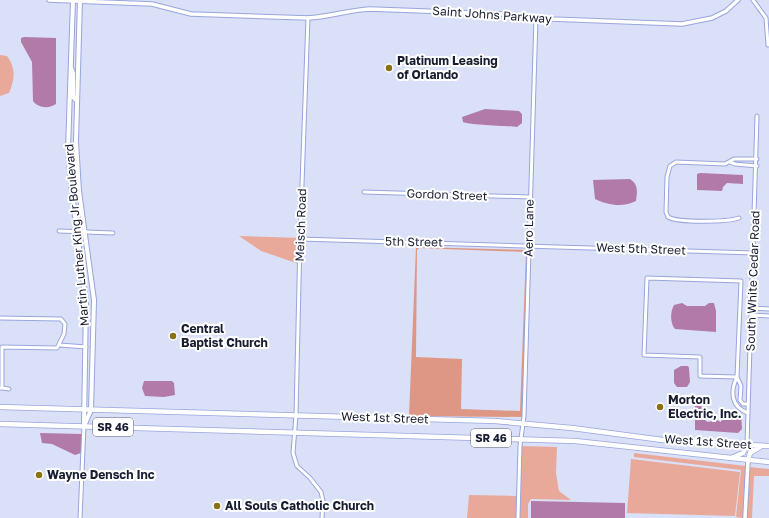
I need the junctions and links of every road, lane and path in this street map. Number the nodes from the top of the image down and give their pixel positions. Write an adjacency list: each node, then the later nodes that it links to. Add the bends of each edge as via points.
1 (49, 0): 2 (street, Saint Johns Parkway)
2 (73, 0): 3 (street, Saint Johns Parkway); 9 (main road, Martin Luther King Jr Boulevard)
3 (80, 0): 6 (street, Saint Johns Parkway, via 152,4 191,14); 10 (main road, Martin Luther King Jr Boulevard)
4 (738, 0): 7 (street, Saint Johns Parkway, via 726,11 712,18 682,24)
5 (753, 0): 8 (street, via 766,18)
6 (308, 18): 7 (street, Saint Johns Parkway, via 370,9 504,14); 24 (street, Meisch Road)
7 (536, 18): 18 (street, Aero Lane)
8 (768, 45)
9 (71, 68): 10 (main road, via 73,97); 21 (main road, Martin Luther King Jr Boulevard, via 68,149)
10 (77, 101): 22 (main road, Martin Luther King Jr Boulevard, via 79,191)
11 (757, 116): 13 (street, South White Cedar Road)
12 (741, 159): 13 (street); 14 (street); 15 (street)
13 (757, 159): 16 (street, South White Cedar Road)
14 (730, 162): 15 (street); 19 (street, via 671,164 667,177 666,212 671,219 679,220 727,221)
15 (741, 165): 16 (street)
16 (757, 166): 26 (street, South White Cedar Road)
17 (364, 192): 18 (street, Gordon Street)
18 (530, 197): 25 (street, Aero Lane)
19 (739, 218)
20 (59, 231): 21 (street)
21 (77, 231): 22 (street); 33 (main road, Martin Luther King Jr Boulevard, via 86,302)
22 (86, 232): 23 (street); 40 (main road, Martin Luther King Jr Boulevard, via 94,300)
23 (113, 233)
24 (300, 239): 25 (street, 5th Street); 42 (street, Meisch Road)
25 (529, 245): 26 (street, West 5th Street); 43 (street, Aero Lane)
26 (754, 253): 27 (street, South White Cedar Road)
27 (752, 308): 28 (street); 29 (street, South White Cedar Road)
28 (769, 309)
29 (752, 315): 30 (street); 37 (street, South White Cedar Road)
30 (769, 316)
31 (0, 318): 32 (street, via 61,319 65,324)
32 (60, 345): 33 (street); 35 (street, via 57,348 2,347)
33 (86, 346): 39 (main road, Martin Luther King Jr Boulevard)
34 (737, 377): 34 (street, via 700,376 700,357 644,355 647,278 741,281); 37 (street, via 741,386 740,400 743,404); 41 (street, via 733,387 733,400 737,407)
35 (1, 388): 36 (street)
36 (9, 388)
37 (748, 404): 41 (street, South White Cedar Road)
38 (0, 407): 39 (main road, West 1st Street / SR 46)
39 (84, 409): 40 (main road, West 1st Street / SR 46); 45 (main road, Martin Luther King Jr Boulevard)
40 (91, 410): 42 (main road, West 1st Street / SR 46); 45 (main road, Martin Luther King Jr Boulevard)
41 (748, 413): 48 (street, South White Cedar Road)
42 (296, 415): 43 (main road, West 1st Street / SR 46); 46 (street, Meisch Road)
43 (523, 423): 47 (street, Aero Lane); 48 (main road, West 1st Street / SR 46, via 670,441)
44 (0, 424): 45 (main road, West 1st Street / SR 46)
45 (84, 426): 46 (main road, West 1st Street / SR 46); 54 (street)
46 (294, 432): 47 (main road, West 1st Street / SR 46); 55 (street, Meisch Road, via 294,458 321,492)
47 (520, 438): 51 (main road, West 1st Street / SR 46, via 587,442); 56 (street, Aero Lane)
48 (747, 445): 49 (main road, West 1st Street / SR 46); 51 (main road, via 743,453)
49 (763, 446): 50 (main road, West 1st Street / SR 46); 52 (main road, via 752,450)
50 (769, 446)
51 (728, 459): 52 (main road, West 1st Street / SR 46)
52 (748, 461): 53 (main road, West 1st Street / SR 46); 57 (street)
53 (769, 462)
54 (80, 518)
55 (322, 518)
56 (518, 518)
57 (745, 518)

